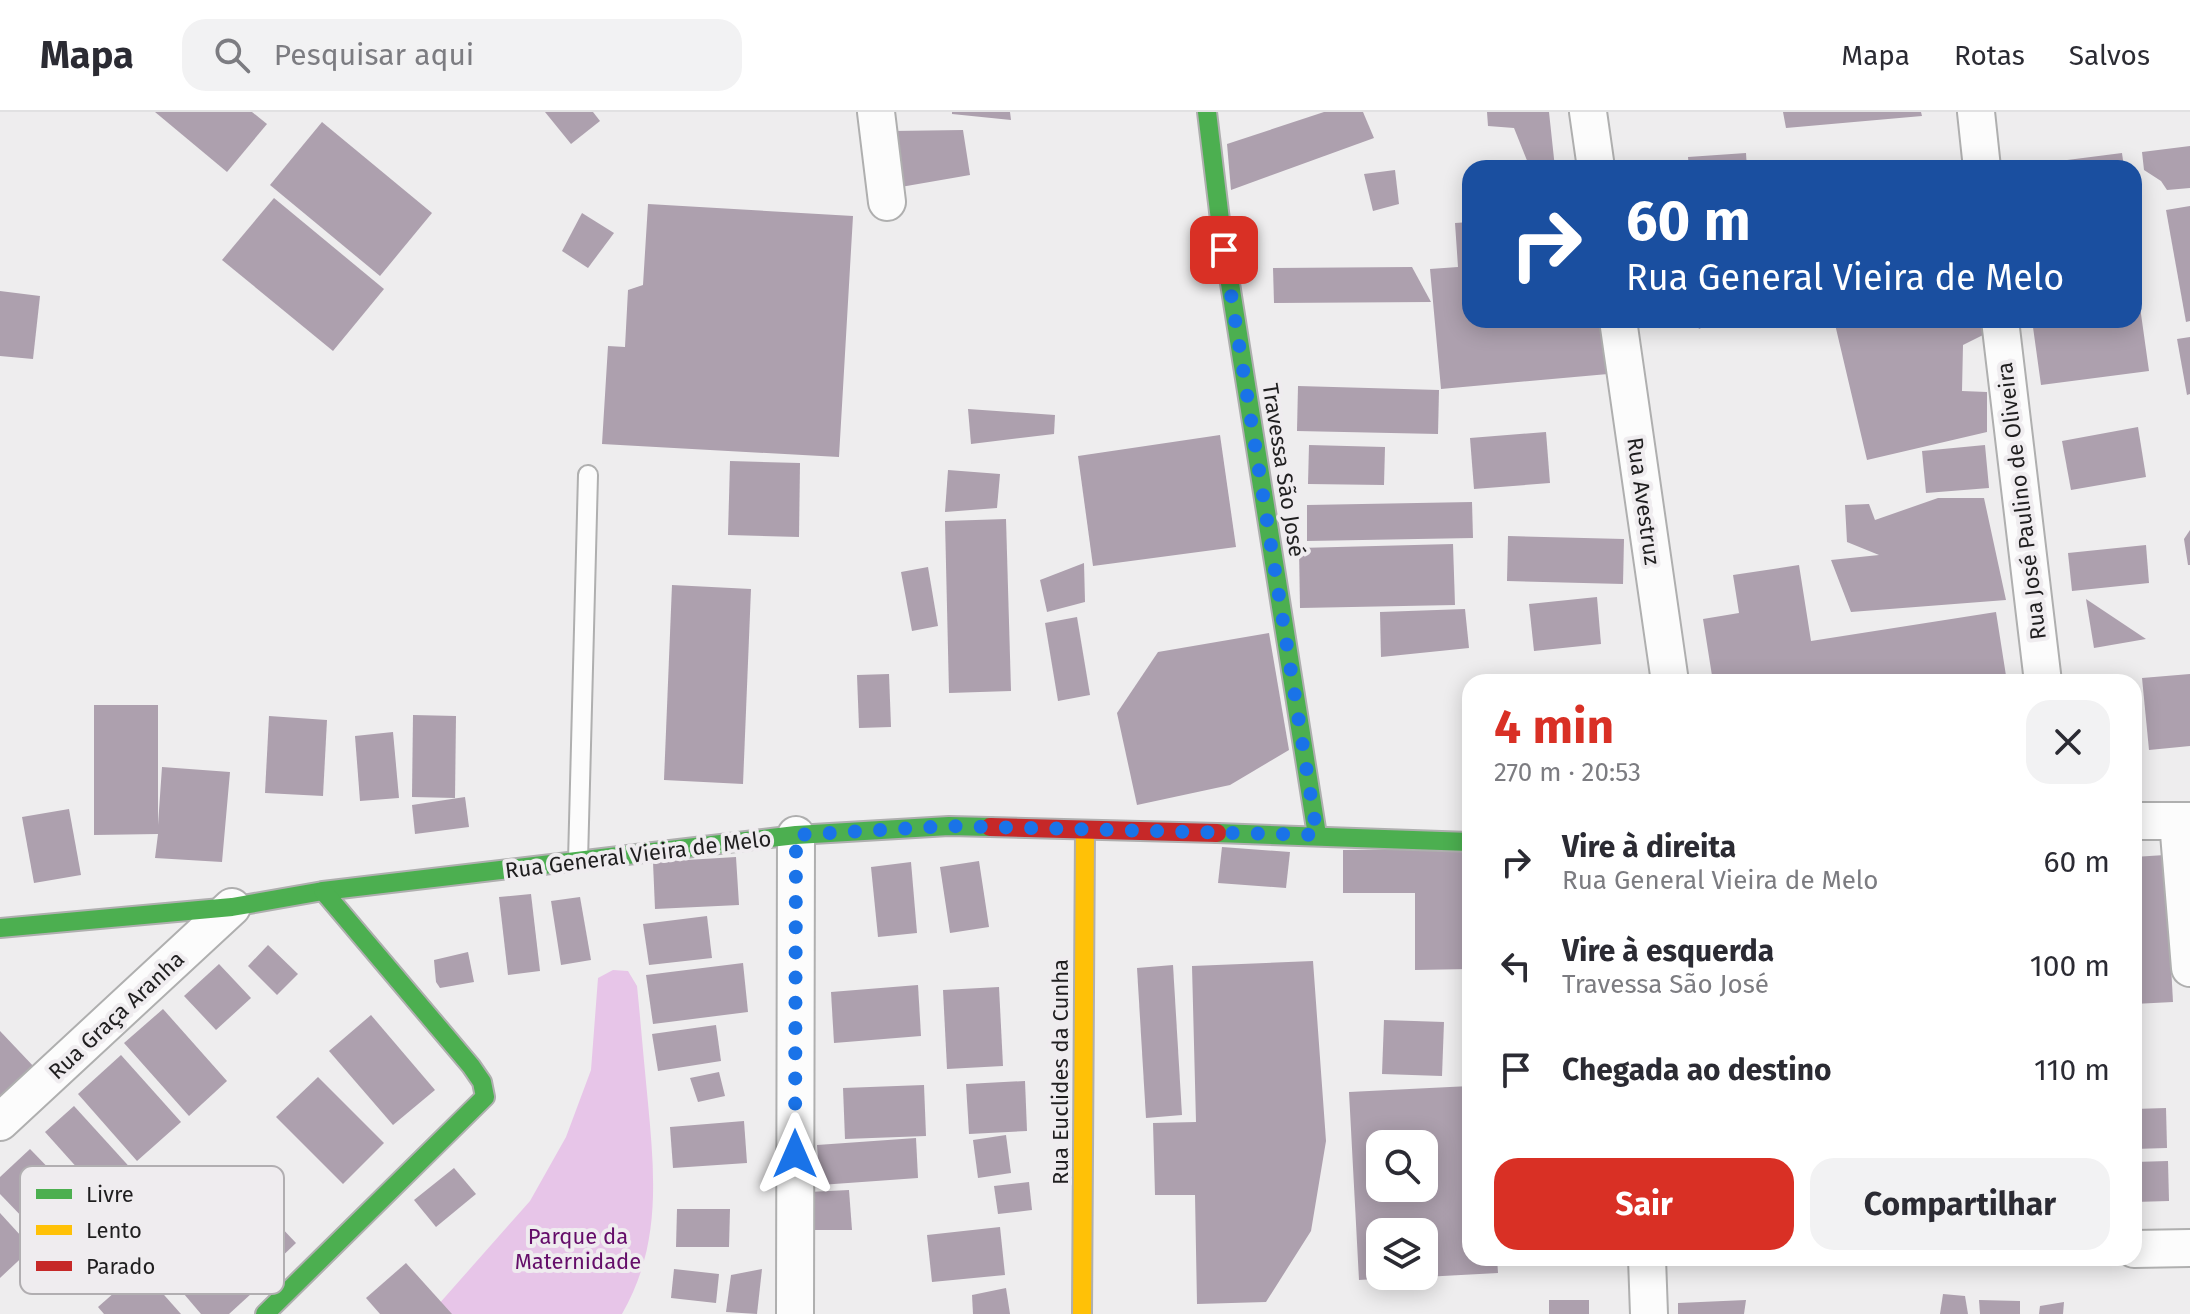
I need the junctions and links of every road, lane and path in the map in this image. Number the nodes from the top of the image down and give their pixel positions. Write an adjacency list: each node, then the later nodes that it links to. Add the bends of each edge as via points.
1 (876, 112): 7 (street)
2 (1207, 112): 17 (street, Travessa São José)
3 (1588, 112): 5 (street)
4 (1976, 112): 6 (street)
5 (1595, 160)
6 (1981, 160)
7 (887, 202)
8 (1619, 328): 11 (street, Rua Avestruz)
9 (2001, 328): 12 (street, Rua José Paulino de Oliveira)
10 (588, 475): 19 (lane)
11 (1669, 674)
12 (2042, 674)
13 (2142, 821): 14 (street)
14 (2184, 821): 23 (street)
15 (1085, 830): 16 (street, Rua General Vieira de Melo, via 949,826); 17 (street, Rua General Vieira de Melo); 30 (street, Rua Euclides da Cunha)
16 (796, 835): 19 (street, Rua General Vieira de Melo); 29 (street)
17 (1317, 835): 18 (street, Rua General Vieira de Melo)
18 (1462, 842)
19 (578, 861): 20 (street, Rua General Vieira de Melo)
20 (323, 891): 21 (street, Rua General Vieira de Melo); 28 (street, via 471,1066 485,1097)
21 (232, 907): 22 (street, Rua General Vieira de Melo); 24 (street, Rua Graça Aranha)
22 (0, 928)
23 (2190, 968)
24 (0, 1122)
25 (2190, 1248): 26 (street)
26 (2142, 1249)
27 (1647, 1266): 31 (street)
28 (265, 1314)
29 (795, 1314)
30 (1082, 1314)
31 (1649, 1314)

